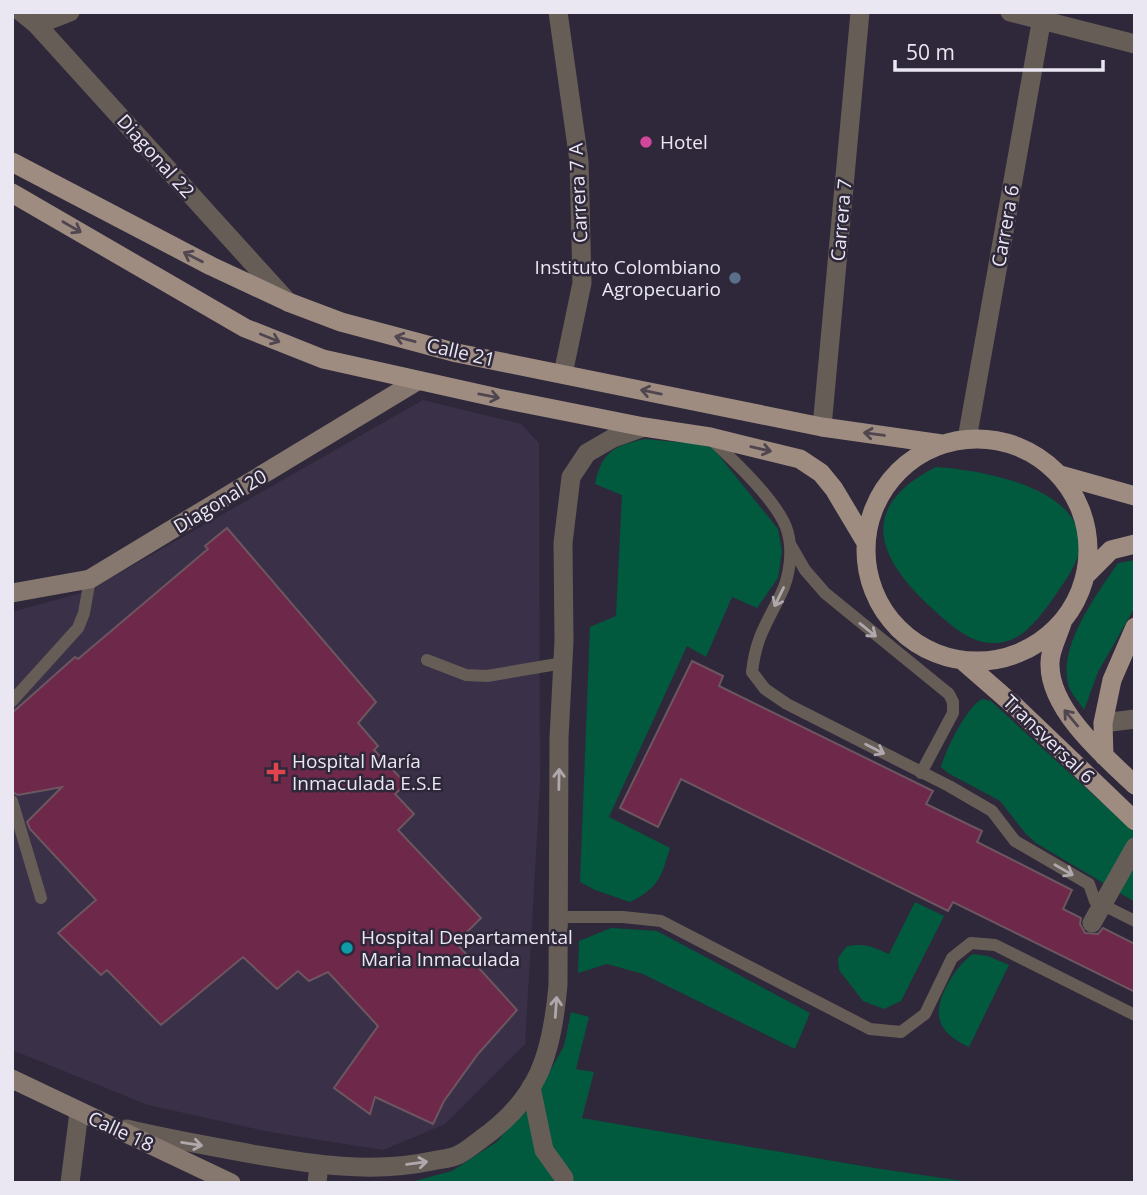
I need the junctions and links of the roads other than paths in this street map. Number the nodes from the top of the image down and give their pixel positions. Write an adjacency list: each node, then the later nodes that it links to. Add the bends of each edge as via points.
1 (21, 12): 7 (street, Diagonal 22)
2 (70, 12): 7 (street)
3 (558, 12): 12 (street, Carrera 7 A, via 579,161 582,283)
4 (860, 12): 15 (street, Carrera 7)
5 (1010, 12): 6 (street)
6 (1042, 16): 8 (street); 17 (street, Carrera 6)
7 (39, 19): 11 (street, Diagonal 22)
8 (1135, 44)
9 (12, 162): 11 (main road, Calle 21, one-way to 9)
10 (15, 199): 13 (main road, Calle 21, one-way to 13, via 245,328 323,359)
11 (288, 302): 12 (main road, Calle 21, one-way to 11, via 444,349 341,322)
12 (563, 374): 15 (main road, Calle 21, one-way to 12)
13 (417, 381): 14 (main road, Calle 21, one-way to 14); 25 (main road, Diagonal 20)
14 (644, 427): 16 (main road, Calle 21); 31 (street, via 586,453 571,477 563,543)
15 (822, 428): 18 (main road, Calle 21, one-way to 15)
16 (710, 437): 21 (main road, Calle 21, one-way to 21, via 800,459 821,473); 22 (lane, via 766,497 786,525)
17 (967, 439): 18 (main road, Calle 21); 19 (main road, Calle 21, via 1018,446)
18 (942, 444): 21 (main road, Calle 21, via 913,458 889,481 872,509)
19 (1041, 459): 20 (main road, via 1060,475); 24 (main road, Calle 21, via 1065,482 1081,510 1088,542)
20 (1135, 496)
21 (865, 541): 30 (main road, Calle 21, via 868,575 888,615 902,632 930,650)
22 (790, 544): 36 (lane, one-way to 36, via 825,593 949,694 953,712); 36 (lane, one-way to 36, via 789,568 755,648 752,671 765,689 788,704)
23 (1135, 544): 24 (main road, via 1111,551)
24 (1086, 575): 27 (main road, Calle 21)
25 (90, 579): 26 (main road, Diagonal 20); 32 (lane, via 78,628)
26 (12, 593)
27 (1063, 620): 30 (main road, Calle 21, via 1029,649 1007,657); 35 (main road, Transversal 6, one-way to 27, via 1064,709 1054,690 1049,663)
28 (1135, 627): 34 (main road, via 1112,680)
29 (427, 660): 31 (lane, via 466,675 487,676)
30 (962, 660): 39 (main road, Transversal 6)
31 (563, 663): 43 (street, one-way to 31)
32 (12, 701)
33 (1135, 719): 34 (street)
34 (1103, 723): 35 (main road)
35 (1104, 756): 37 (main road, Transversal 6)
36 (921, 773): 42 (lane, one-way to 42, via 992,811 1015,841 1090,884 1095,901)
37 (1135, 785)
38 (12, 801): 41 (lane)
39 (1135, 821)
40 (1135, 847): 42 (street)
41 (41, 898)
42 (1102, 905): 44 (lane); 45 (street)
43 (556, 917): 46 (lane, via 661,921 870,1029 901,1032 925,1014 953,958 971,943 995,945); 48 (street, one-way to 43, via 555,1026)
44 (1135, 921)
45 (1092, 923)
46 (1135, 1015)
47 (12, 1079): 49 (main road, Calle 18)
48 (531, 1087): 51 (street, one-way to 48, via 415,1165 457,1156 519,1107); 54 (street, via 544,1150)
49 (79, 1112): 50 (main road, Calle 18); 52 (street)
50 (102, 1123): 51 (street, one-way to 51); 53 (main road, Calle 18)
51 (318, 1174)
52 (70, 1183)
53 (231, 1183)
54 (564, 1183)

